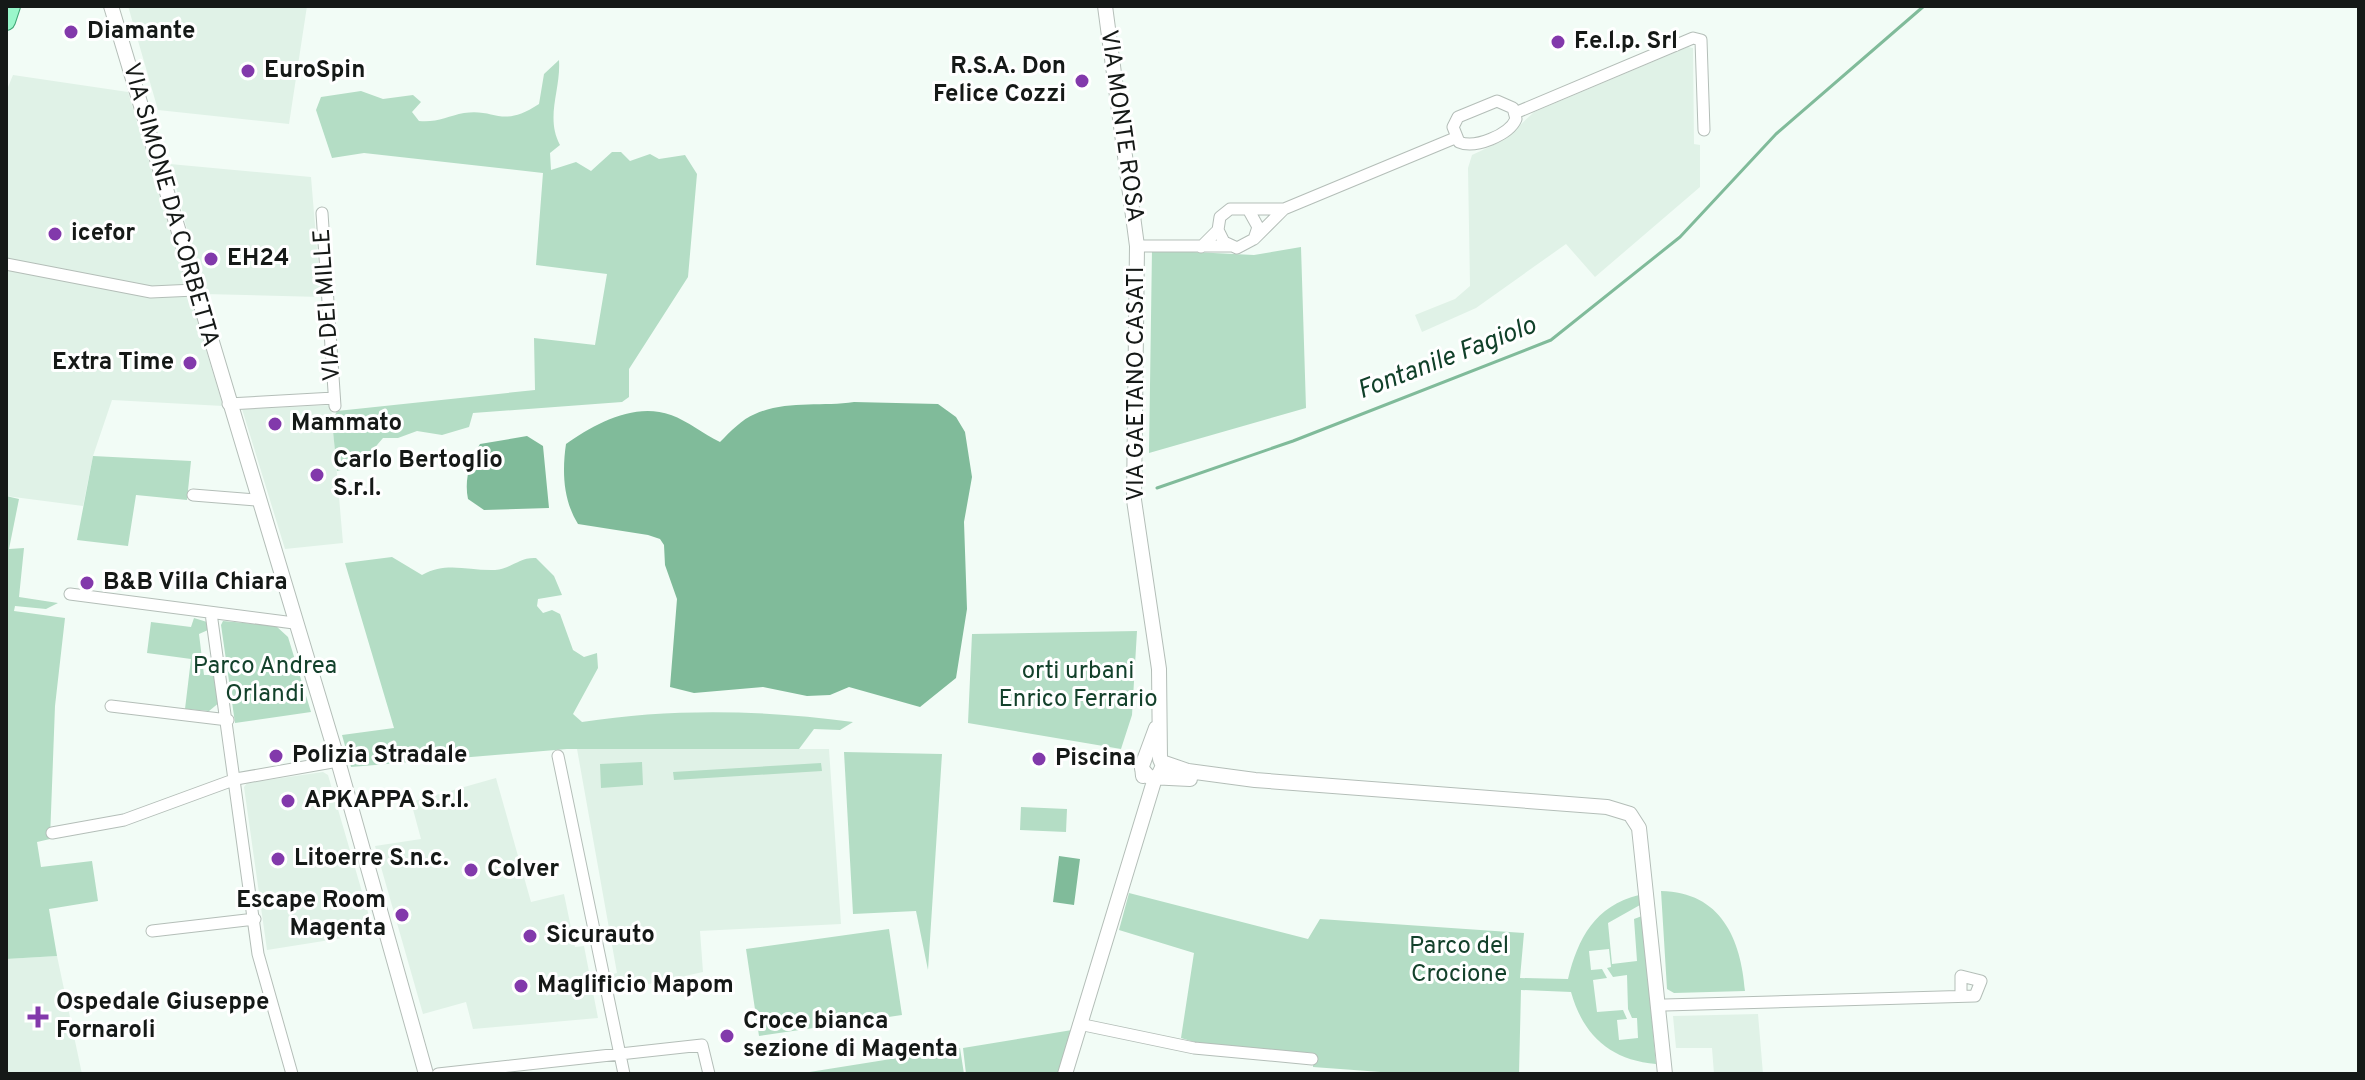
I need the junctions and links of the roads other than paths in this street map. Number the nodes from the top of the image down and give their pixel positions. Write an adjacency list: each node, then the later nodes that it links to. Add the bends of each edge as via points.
1 (11, 6): 4 (main road)
2 (111, 6): 17 (street, VIA SIMONE DA CORBETTA)
3 (1105, 6): 13 (street, VIA MONTE ROSA)
4 (6, 21)
5 (1515, 113): 6 (street, via 1693,38 1701,40); 7 (street, via 1514,124 1506,131 1468,145); 7 (street, via 1504,102 1458,117)
6 (1704, 130)
7 (1455, 138): 9 (street)
8 (1248, 209): 9 (street); 11 (street, via 1225,212); 12 (street, via 1257,220)
9 (1284, 209): 12 (street)
10 (322, 213): 18 (street, VIA DEI MILLE, via 335,402)
11 (1218, 230): 14 (street); 15 (street)
12 (1254, 239): 14 (street, via 1242,247)
13 (1137, 246): 15 (street); 28 (street, VIA GAETANO CASATI, via 1134,500 1154,625 1159,712)
14 (1230, 246): 15 (street)
15 (1201, 247)
16 (6, 264): 17 (street, via 151,292)
17 (195, 290): 18 (street, VIA SIMONE DA CORBETTA)
18 (228, 404): 20 (street, VIA SIMONE DA CORBETTA)
19 (193, 495): 20 (street)
20 (256, 500): 23 (street, VIA SIMONE DA CORBETTA)
21 (70, 594): 22 (street)
22 (211, 613): 23 (street); 25 (street)
23 (294, 623): 27 (street, VIA SIMONE DA CORBETTA)
24 (111, 706): 25 (street)
25 (228, 720): 29 (street)
26 (558, 756): 41 (street)
27 (338, 761): 29 (street); 40 (street, VIA SIMONE DA CORBETTA)
28 (1153, 767): 30 (street); 39 (street, VIA GAETANO CASATI)
29 (236, 779): 31 (street, via 124,820); 34 (street)
30 (1607, 807): 32 (street, via 1629,807 1641,816); 33 (street, via 1637,820)
31 (52, 833)
32 (1649, 860): 33 (street); 36 (street)
33 (1647, 909): 36 (street); 38 (street)
34 (255, 919): 35 (street); 45 (street, via 258,954)
35 (152, 931)
36 (1660, 950): 38 (street)
37 (1961, 995): 38 (street)
38 (1662, 1009): 43 (street); 43 (street, via 1660,1030)
39 (1079, 1024): 42 (street, via 1194,1048); 50 (street, VIA GAETANO CASATI)
40 (418, 1038): 46 (street); 47 (street)
41 (619, 1055): 44 (street); 48 (street); 49 (street, via 702,1045)
42 (1312, 1059)
43 (1668, 1068)
44 (530, 1069): 47 (street)
45 (292, 1074)
46 (426, 1074)
47 (436, 1074)
48 (624, 1074)
49 (709, 1074)
50 (1065, 1074)

